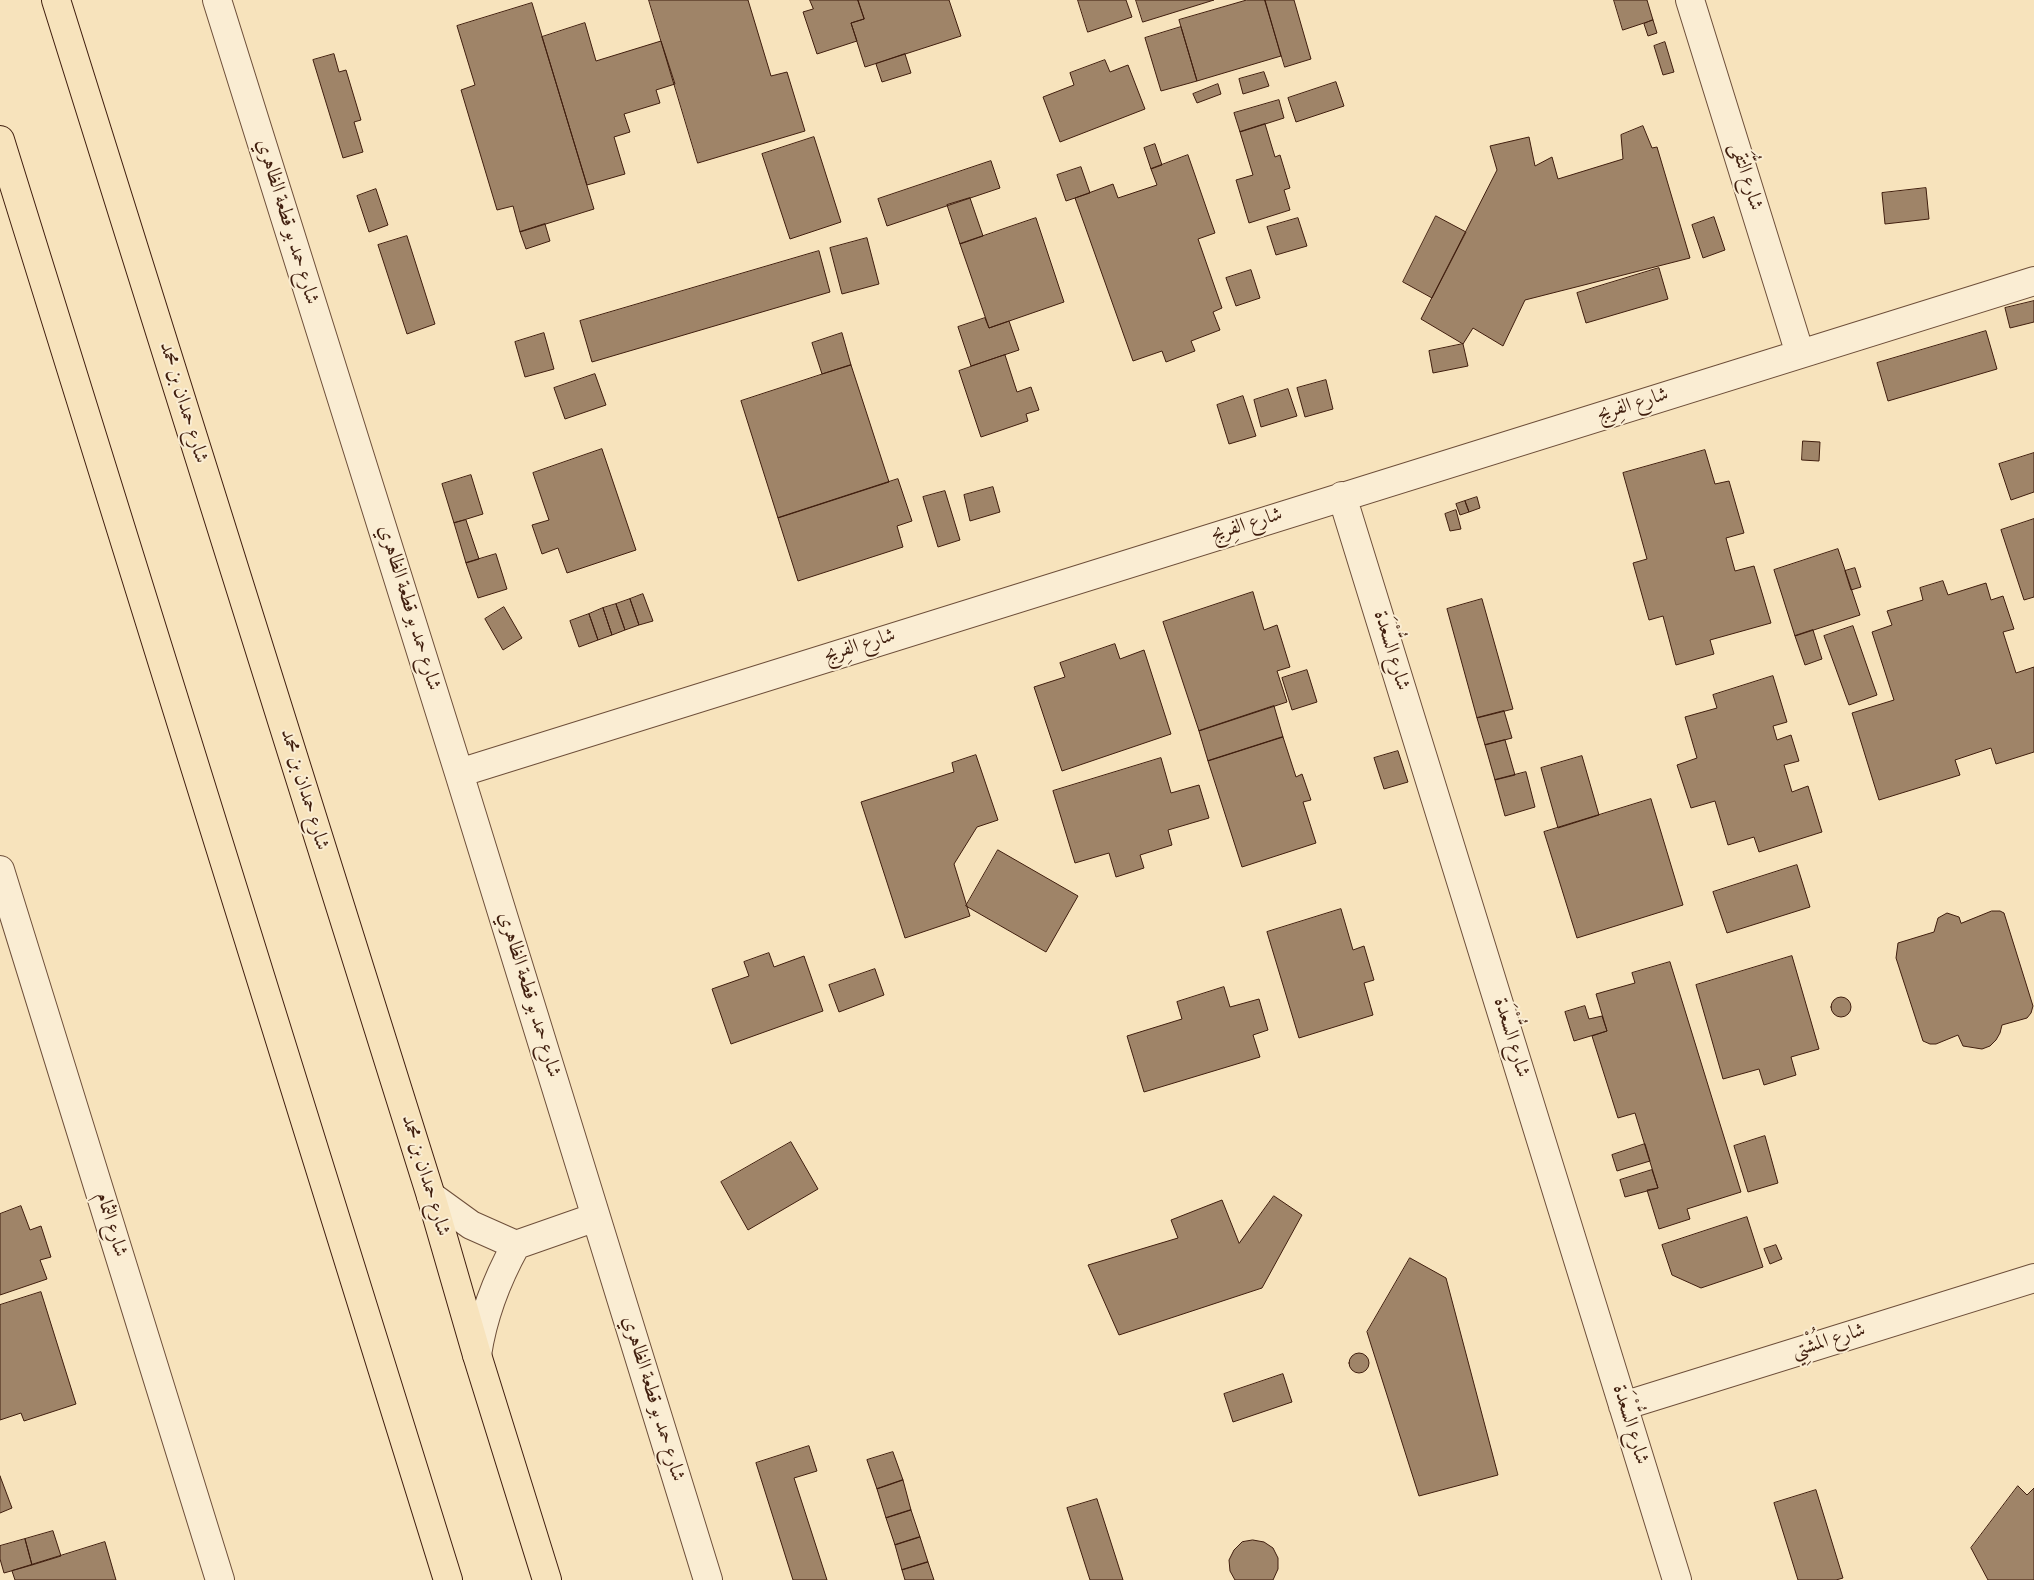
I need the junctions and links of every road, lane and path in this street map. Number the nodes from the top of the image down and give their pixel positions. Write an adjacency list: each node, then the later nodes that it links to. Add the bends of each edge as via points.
1 (56, 0): 10 (main road, شارع حمدان بن محمد)
2 (216, 0): 8 (street, شارع حمد بو قطعة الظاهري)
3 (1690, 0): 6 (street, شارع التُّقَى)
4 (0, 140): 17 (main road)
5 (2034, 281): 6 (street, شارع الفِريج)
6 (1800, 354): 7 (street, شارع الفِريج)
7 (1342, 496): 8 (street, شارع الفِريج); 15 (street, شارع السُّعْدَة)
8 (459, 773): 11 (street, شارع حمد بو قطعة الظاهري)
9 (0, 870): 16 (street, شارع الثمام)
10 (431, 1196): 12 (street, via 471,1225); 14 (main road, شارع حمدان بن محمد)
11 (596, 1217): 12 (street); 19 (street, شارع حمد بو قطعة الظاهري)
12 (516, 1245): 14 (street, via 490,1298)
13 (2034, 1278): 15 (street, شارع المُشْتِي)
14 (477, 1356): 18 (main road, شارع حمدان بن محمد)
15 (1623, 1406): 20 (street, شارع السُّعْدَة)
16 (220, 1580)
17 (448, 1580)
18 (547, 1580)
19 (708, 1580)
20 (1677, 1580)

